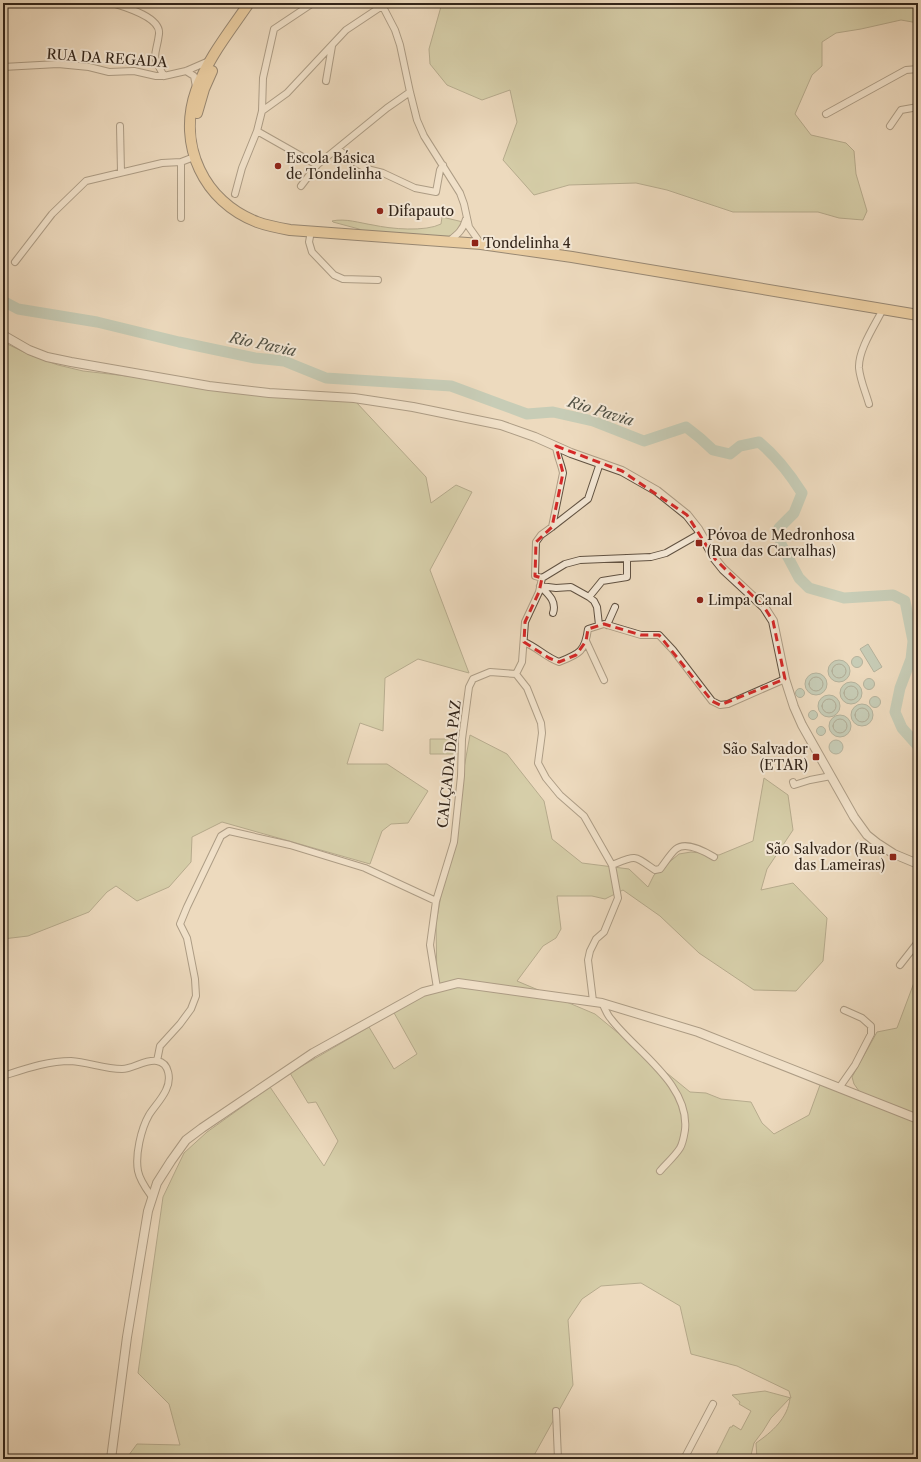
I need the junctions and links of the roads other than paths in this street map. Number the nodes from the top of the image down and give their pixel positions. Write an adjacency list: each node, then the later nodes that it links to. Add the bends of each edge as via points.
1 (112, 3): 12 (street, via 138,12 156,23 159,34 154,56)
2 (250, 3): 6 (main road); 7 (main road)
3 (313, 3): 17 (street, via 274,29 263,78)
4 (382, 5): 5 (street, via 346,30); 15 (street, via 400,45)
5 (332, 46): 13 (street); 17 (street, via 287,93)
6 (224, 50): 11 (main road); 22 (main road, via 204,89 197,111)
7 (212, 59): 10 (street); 11 (main road)
8 (3, 67): 12 (street, RUA DA REGADA, via 58,64 109,72 134,71)
9 (918, 69): 18 (street, via 906,70)
10 (186, 71): 11 (street); 12 (street, RUA DA REGADA); 14 (street, via 194,76)
11 (203, 74): 14 (main road); 22 (main road, via 204,79 193,114)
12 (164, 76)
13 (326, 81)
14 (196, 89): 24 (main road, via 189,123)
15 (410, 92): 23 (street); 27 (street, via 417,120)
16 (918, 107): 20 (street, via 901,110)
17 (262, 111): 21 (street)
18 (826, 114)
19 (120, 126): 28 (street)
20 (890, 126)
21 (257, 131): 26 (street); 30 (street)
22 (195, 135): 31 (main road, via 199,156 208,176 216,190)
23 (338, 149): 26 (street); 27 (street, via 367,169 383,173 415,188 436,192)
24 (194, 157): 25 (street); 31 (main road, via 214,192)
25 (181, 162): 28 (street, via 162,163); 33 (street)
26 (317, 165): 29 (street)
27 (442, 165): 32 (street, via 460,193)
28 (121, 172): 40 (street, via 86,181 52,214)
29 (301, 186)
30 (235, 194)
31 (235, 211): 34 (main road, via 273,227)
32 (466, 217): 35 (street); 36 (street)
33 (180, 218)
34 (311, 232): 37 (main road); 41 (street, via 309,242 312,252 334,275 343,279)
35 (461, 232): 37 (street); 38 (street)
36 (473, 233): 38 (street); 39 (street)
37 (449, 241): 38 (main road)
38 (466, 242): 39 (main road)
39 (481, 244): 42 (main road)
40 (16, 262)
41 (378, 280)
42 (883, 309): 43 (main road); 45 (street, via 869,333 859,368)
43 (918, 314)
44 (3, 335): 46 (street, via 29,350 71,362 208,386 354,398 413,407 504,426)
45 (869, 404)
46 (556, 446): 47 (street); 48 (street, via 563,473)
47 (600, 463): 48 (street, via 588,499); 49 (street, via 622,471 657,491 687,515)
48 (552, 527): 51 (street, via 536,542 535,576)
49 (701, 533): 50 (street, via 666,553 651,557); 61 (street, via 723,569 764,607 773,621)
50 (627, 558): 51 (street, via 580,560 565,564); 53 (street, via 628,577 602,581)
51 (542, 578): 52 (street)
52 (540, 586): 53 (street, via 571,587); 55 (street, via 555,603); 59 (street, via 540,592 525,622)
53 (589, 597): 56 (street, via 597,607)
54 (615, 607): 57 (street)
55 (554, 613)
56 (599, 625): 57 (street); 58 (street, via 588,629)
57 (607, 625): 61 (street, via 641,635 659,635 674,650 712,702 720,705 728,704)
58 (586, 641): 59 (street, via 576,655 559,662); 62 (street)
59 (524, 642): 60 (street, via 522,662)
60 (516, 674): 66 (street, via 527,688 541,723 538,763 560,795 584,816); 68 (street, CALÇADA DA PAZ, via 490,672 473,679 469,687 454,842)
61 (785, 679): 63 (street, via 794,707)
62 (604, 680)
63 (831, 776): 64 (street, via 794,785); 67 (street, via 854,818 867,835 891,853)
64 (793, 782)
65 (714, 857): 66 (street, via 686,846 676,849 660,869 655,870 632,857)
66 (612, 864): 72 (street, via 618,898 604,932 596,939 590,951 588,960)
67 (918, 864)
68 (436, 901): 71 (street, CALÇADA DA PAZ, via 430,945); 75 (street, via 365,868 290,845 229,831 221,836 180,924 187,938 196,996 180,1024 160,1046)
69 (918, 942): 70 (street)
70 (900, 965)
71 (437, 988): 72 (street, via 458,983); 80 (street, via 423,992 313,1053 202,1128 186,1140 171,1161 157,1183)
72 (593, 1001): 73 (street)
73 (602, 1003): 77 (street, via 698,1032); 79 (street, via 610,1019 667,1078 676,1092 684,1115 684,1138 680,1148)
74 (844, 1010): 77 (street, via 862,1018 871,1026 872,1034)
75 (157, 1061): 76 (street, via 124,1069 70,1061 43,1064); 80 (street, via 165,1065 169,1072 167,1089 149,1117 137,1154 138,1172)
76 (3, 1076)
77 (839, 1088): 78 (street)
78 (918, 1119)
79 (660, 1171)
80 (152, 1198): 83 (street, via 140,1248)
81 (713, 1404): 85 (street)
82 (556, 1411): 84 (street)
83 (111, 1459)
84 (558, 1459)
85 (684, 1459)

